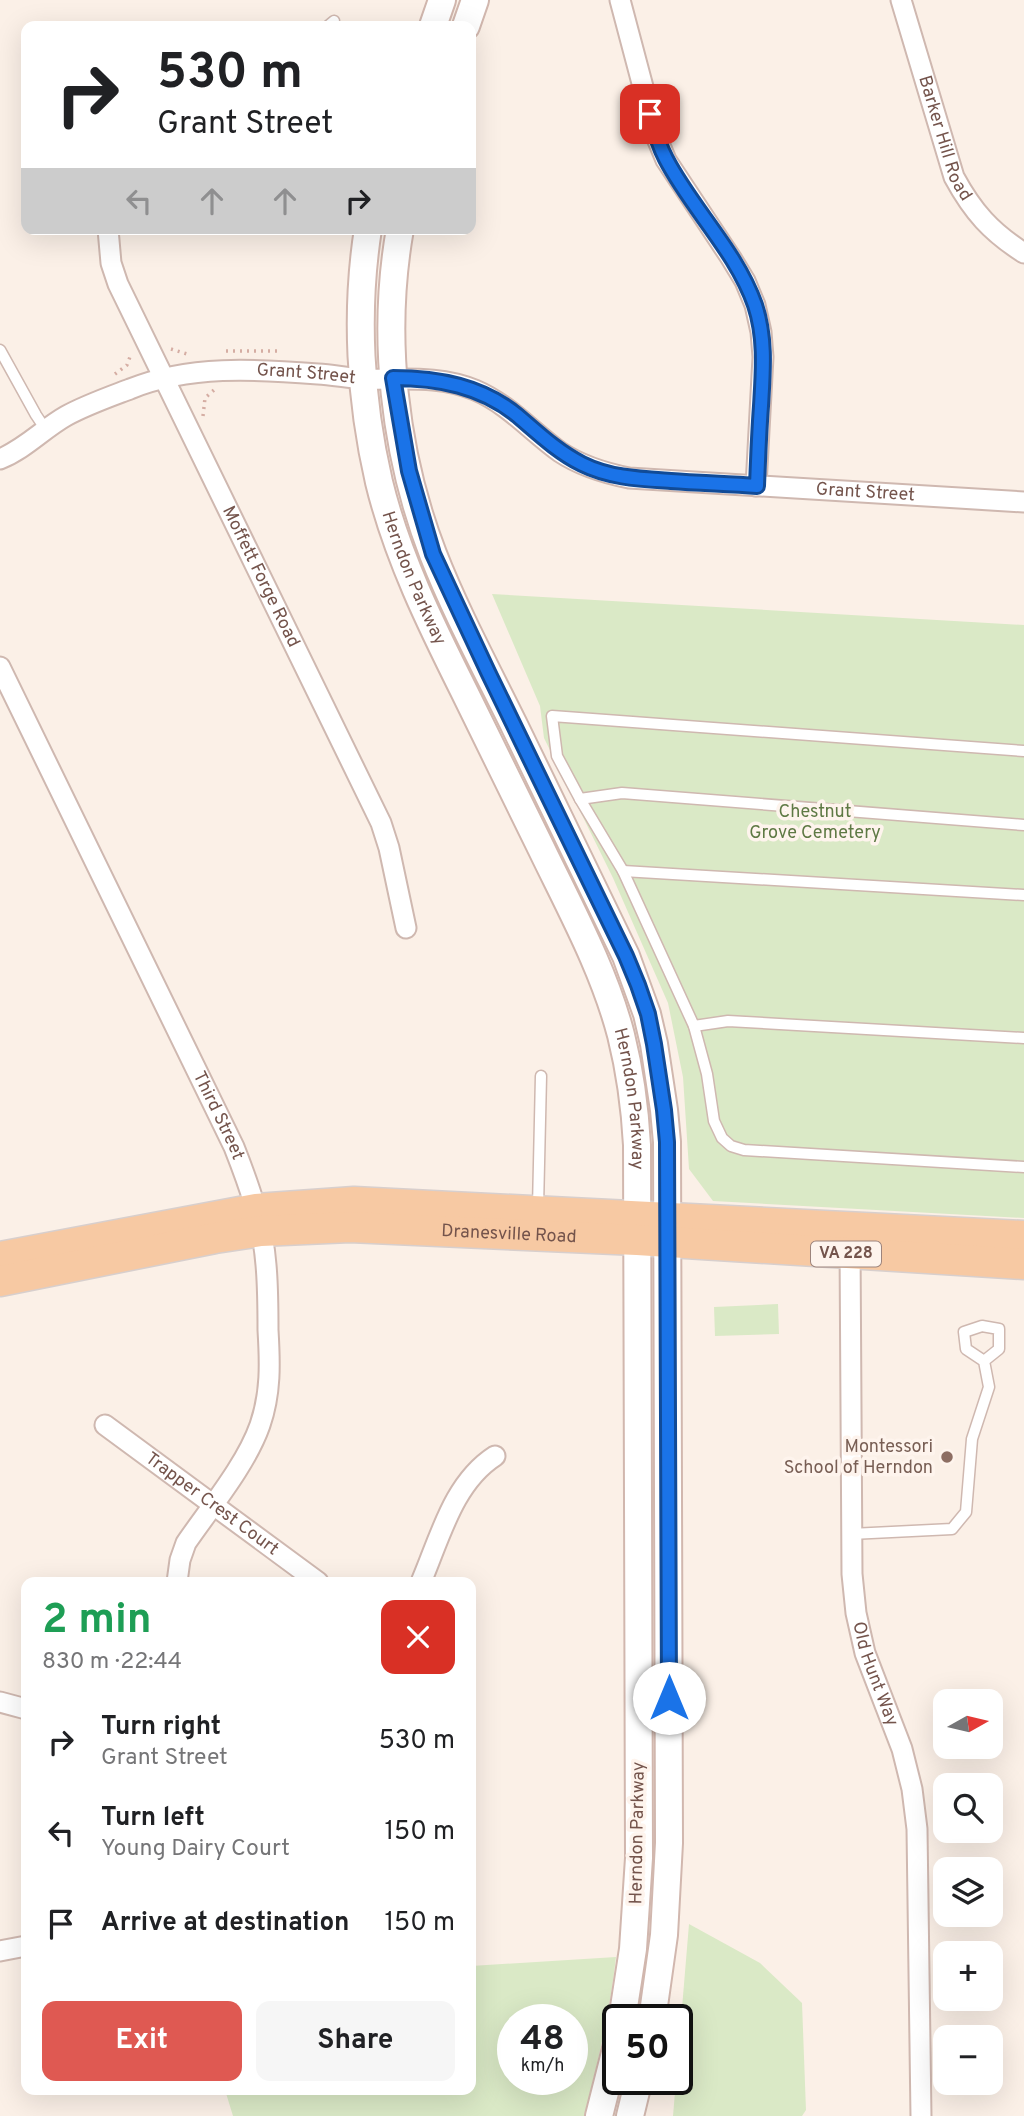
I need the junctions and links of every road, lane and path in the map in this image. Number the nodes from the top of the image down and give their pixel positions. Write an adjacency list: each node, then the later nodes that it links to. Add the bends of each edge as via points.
1 (442, 0): 5 (main road)
2 (475, 0): 6 (main road)
3 (620, 0): 23 (street, via 666,160 738,270 755,305 763,357)
4 (901, 0): 10 (street, Barker Hill Road, via 954,177 982,220)
5 (435, 21)
6 (469, 21)
7 (109, 235): 16 (street, Moffett Forge Road, via 118,284)
8 (367, 235): 18 (main road, Herndon Parkway, via 361,324)
9 (399, 235): 17 (main road, Herndon Parkway)
10 (1024, 253)
11 (167, 344): 15 (path, via 179,353)
12 (0, 350): 21 (lane)
13 (225, 351): 14 (path)
14 (279, 351)
15 (197, 353)
16 (163, 378): 18 (street, Grant Street, via 218,370); 21 (street, Grant Street, via 66,416); 31 (street, Moffett Forge Road, via 381,823)
17 (393, 378): 18 (street, Grant Street); 23 (street, Grant Street, via 427,379 474,390 517,415 561,452 607,473); 39 (main road, Herndon Parkway, via 409,471 433,554 626,956 648,1014 664,1110)
18 (364, 379): 38 (main road, Herndon Parkway, via 379,482 422,605 580,929 611,1003 624,1046 635,1114)
19 (219, 386): 20 (path, via 205,398)
20 (206, 423)
21 (46, 430): 22 (street, Grant Street)
22 (0, 459)
23 (757, 486): 24 (street, Grant Street)
24 (1024, 502)
25 (0, 667): 36 (street, Third Street, via 234,1147)
26 (1024, 751): 27 (lane, via 552,716 557,756)
27 (580, 799): 28 (lane, via 622,793); 29 (lane)
28 (1024, 825)
29 (623, 871): 30 (lane); 32 (lane)
30 (1024, 895)
31 (406, 928)
32 (694, 1026): 33 (lane, via 728,1021); 35 (lane, via 714,1121 731,1146 765,1152)
33 (1024, 1038)
34 (541, 1076): 37 (lane)
35 (1024, 1167)
36 (258, 1220): 37 (main road, Dranesville Road, via 350,1227); 42 (main road, Dranesville Road); 44 (main road, Dranesville Road, via 215,1238); 48 (street, Third Street, via 266,1264 270,1375 266,1402 248,1452)
37 (538, 1223): 38 (main road, Dranesville Road)
38 (637, 1228): 39 (main road, Dranesville Road); 57 (main road, Herndon Parkway, via 639,1858)
39 (667, 1230): 41 (main road, Dranesville Road / VA 228); 58 (main road, Herndon Parkway, via 669,1854)
40 (1024, 1236): 41 (main road, Dranesville Road / VA 228)
41 (850, 1241): 43 (main road, Dranesville Road / VA 228); 49 (street, Old Hunt Way)
42 (0, 1257)
43 (1024, 1264)
44 (0, 1281)
45 (984, 1361): 49 (lane, via 989,1387 972,1439 966,1512 952,1529)
46 (105, 1425): 48 (street, Trapper Crest Court)
47 (495, 1456): 52 (street, via 459,1492)
48 (212, 1505): 50 (street, Third Street, via 186,1543); 51 (street, Trapper Crest Court)
49 (851, 1534): 63 (street, Old Hunt Way, via 856,1614 865,1653 893,1722 912,1789)
50 (178, 1577)
51 (311, 1577)
52 (423, 1577)
53 (0, 1702): 54 (street)
54 (21, 1708)
55 (21, 1947): 56 (street)
56 (0, 1951)
57 (624, 2004)
58 (654, 2004)
59 (604, 2095): 61 (main road)
60 (635, 2095): 62 (main road)
61 (599, 2116)
62 (630, 2116)
63 (921, 2116)

